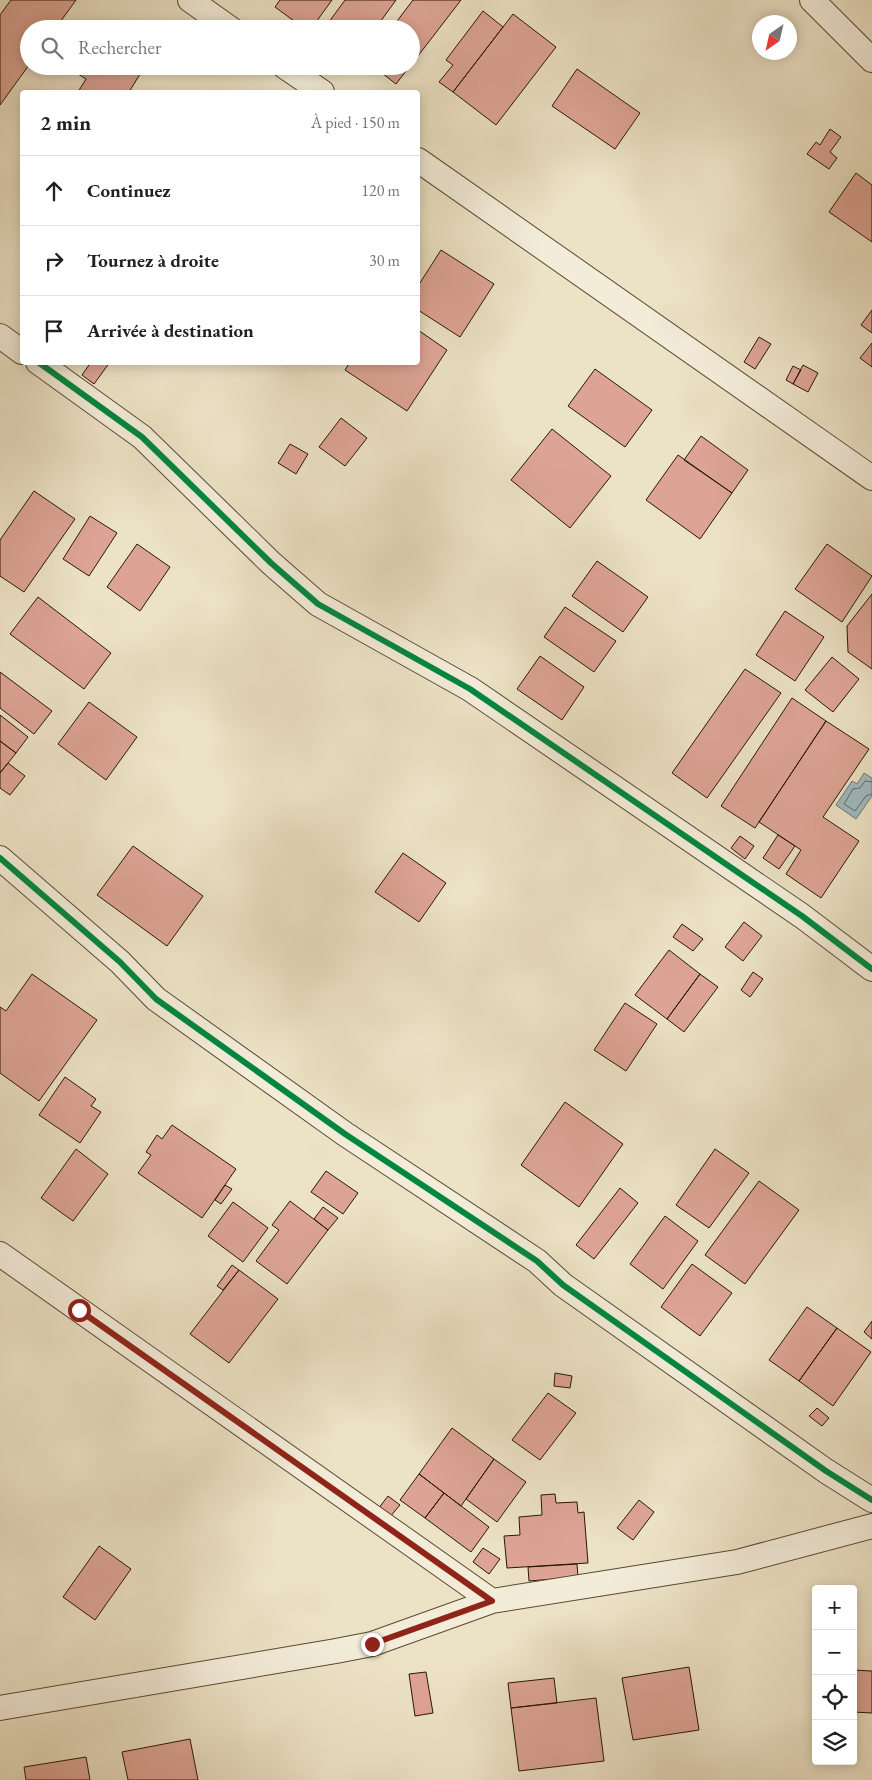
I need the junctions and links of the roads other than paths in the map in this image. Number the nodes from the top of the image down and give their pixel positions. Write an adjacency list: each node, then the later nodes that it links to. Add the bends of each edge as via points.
1 (190, 0): 3 (street)
2 (812, 0): 4 (street)
3 (218, 20)
4 (872, 60)
5 (297, 75): 6 (street)
6 (319, 90)
7 (420, 161): 11 (street)
8 (0, 336): 9 (street)
9 (20, 351)
10 (42, 365): 13 (street, via 142,437 271,563 318,604 470,689 802,916)
11 (872, 478)
12 (0, 858): 15 (street, via 120,962 156,998 345,1134 537,1261 563,1285)
13 (872, 969)
14 (0, 1254): 17 (street)
15 (872, 1500)
16 (872, 1526): 17 (street, via 736,1562)
17 (492, 1601): 18 (street, via 372,1644)
18 (0, 1708)

